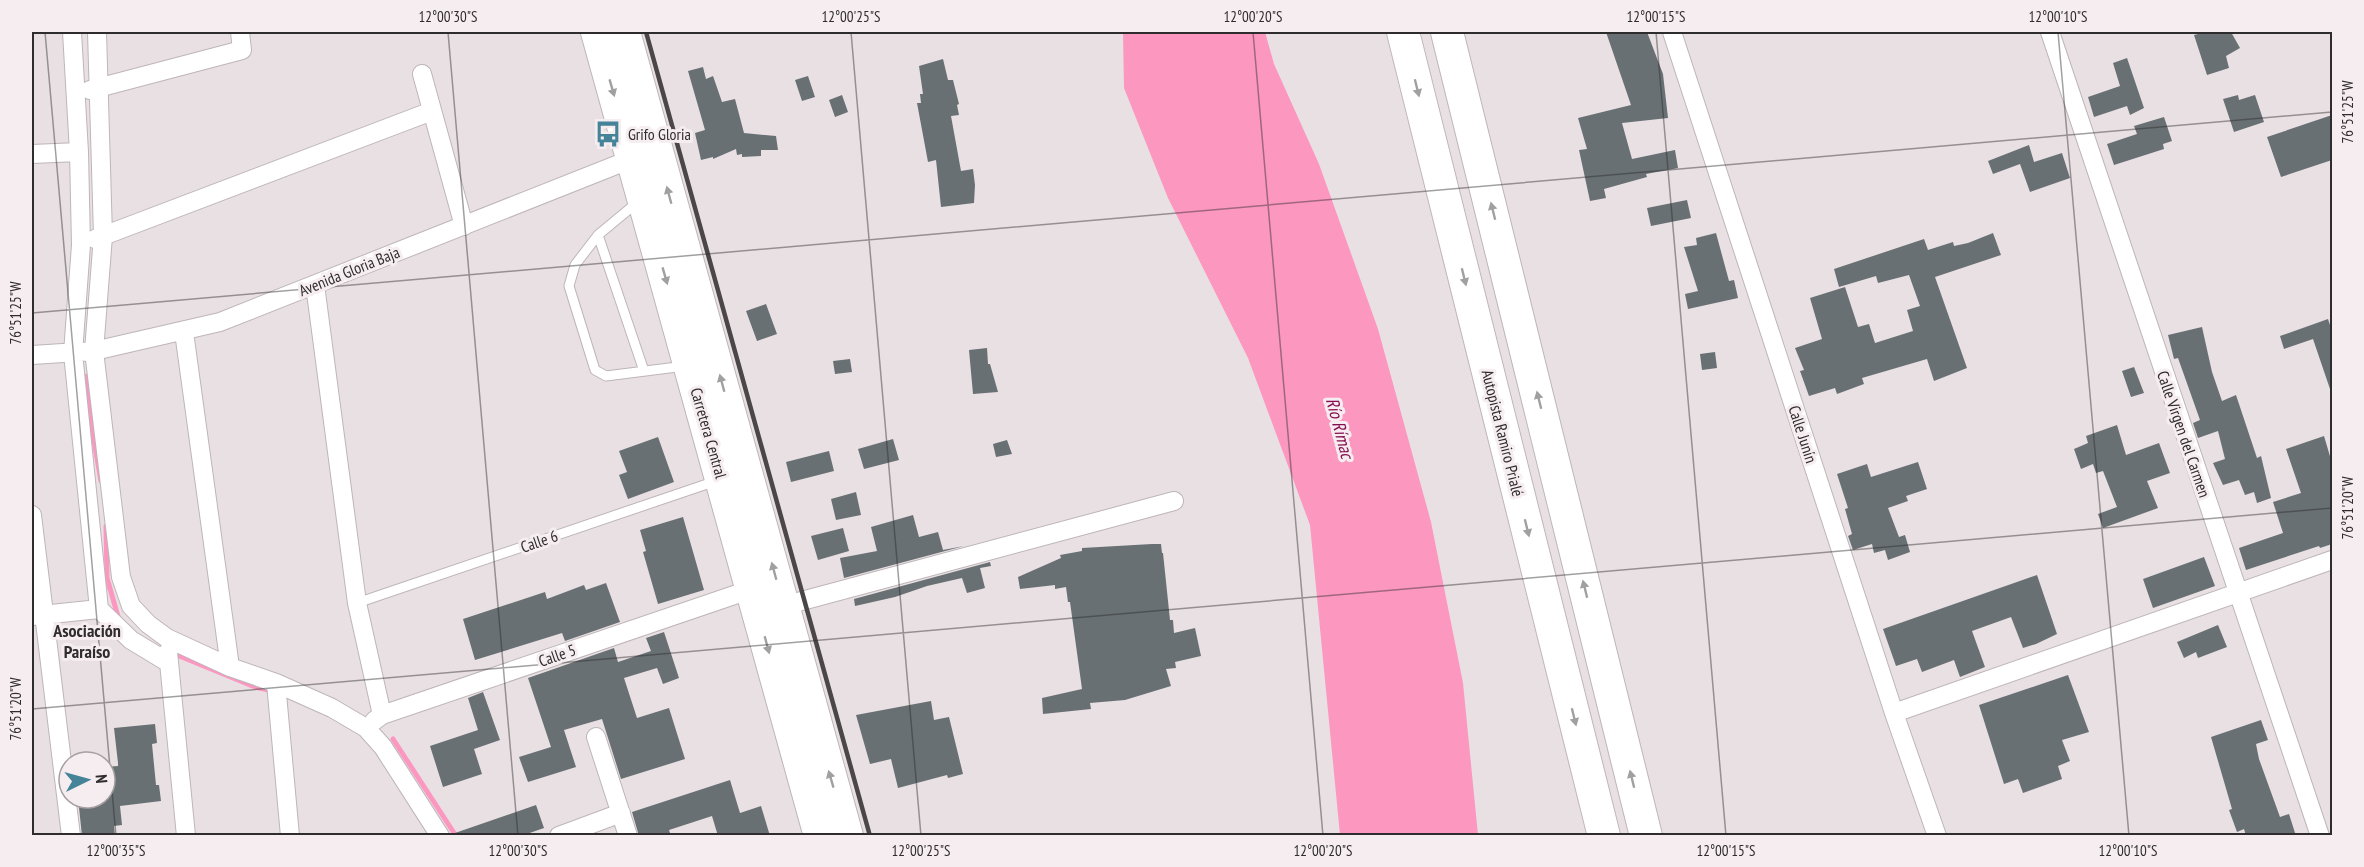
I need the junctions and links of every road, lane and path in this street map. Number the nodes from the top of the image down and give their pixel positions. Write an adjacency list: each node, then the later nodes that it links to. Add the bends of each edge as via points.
1 (72, 32): 12 (street)
2 (97, 32): 11 (street)
3 (240, 32): 11 (street, via 242,50)
4 (597, 32): 15 (highway, Carretera Central, one-way to 15)
5 (624, 32): 15 (highway, Carretera Central)
6 (1403, 32): 56 (highway, Autopista Ramiro Prialé, one-way to 56)
7 (1447, 32): 57 (highway, one-way to 7)
8 (1672, 32): 43 (street, Calle Junín)
9 (2050, 32): 34 (street, Calle Virgen del Carmen)
10 (422, 74): 13 (street)
11 (100, 87): 12 (street); 20 (street)
12 (76, 93): 14 (street)
13 (432, 111): 18 (street); 20 (street)
14 (79, 152): 16 (street); 21 (street)
15 (644, 153): 17 (highway, Carretera Central); 18 (street, Avenida Gloria Baja); 36 (highway, Carretera Central, one-way to 15)
16 (32, 154)
17 (643, 198): 19 (lane); 27 (highway, Carretera Central, one-way to 27)
18 (464, 226): 22 (street, Avenida Gloria Baja)
19 (598, 235): 28 (lane); 28 (lane, via 575,265 569,286 595,370 606,376)
20 (103, 236): 21 (street); 24 (street)
21 (81, 245): 25 (street)
22 (315, 285): 23 (street, Avenida Gloria Baja); 35 (street)
23 (184, 332): 24 (street, Avenida Gloria Baja); 41 (street)
24 (94, 351): 25 (street, Avenida Gloria Baja); 39 (street, via 121,578 130,606)
25 (73, 352): 26 (street, Avenida Gloria Baja); 37 (street)
26 (32, 355)
27 (690, 365): 28 (lane); 29 (highway, Carretera Central)
28 (644, 371)
29 (722, 480): 33 (highway, Carretera Central); 35 (lane, Calle 6)
30 (1174, 501): 36 (street)
31 (32, 515): 38 (street)
32 (2332, 560): 34 (street)
33 (752, 589): 44 (street, Calle 5); 54 (highway, Carretera Central, one-way to 54)
34 (2238, 592): 43 (street); 59 (street, Calle Virgen del Carmen)
35 (357, 603): 44 (street)
36 (783, 606): 55 (highway, Carretera Central, one-way to 36)
37 (99, 609): 38 (street); 40 (street, via 131,640)
38 (38, 615): 48 (street)
39 (167, 638): 40 (street); 41 (street)
40 (170, 663): 49 (street)
41 (230, 667): 42 (street)
42 (276, 683): 45 (street); 50 (street)
43 (1894, 713): 58 (street, Calle Junín)
44 (382, 715): 45 (street, Calle 5)
45 (366, 728): 51 (street, via 383,747)
46 (596, 737): 47 (street)
47 (621, 813): 52 (street); 53 (street)
48 (71, 836)
49 (186, 836)
50 (290, 836)
51 (440, 836)
52 (559, 836)
53 (628, 836)
54 (820, 836)
55 (847, 836)
56 (1604, 836)
57 (1646, 836)
58 (1936, 836)
59 (2320, 836)

